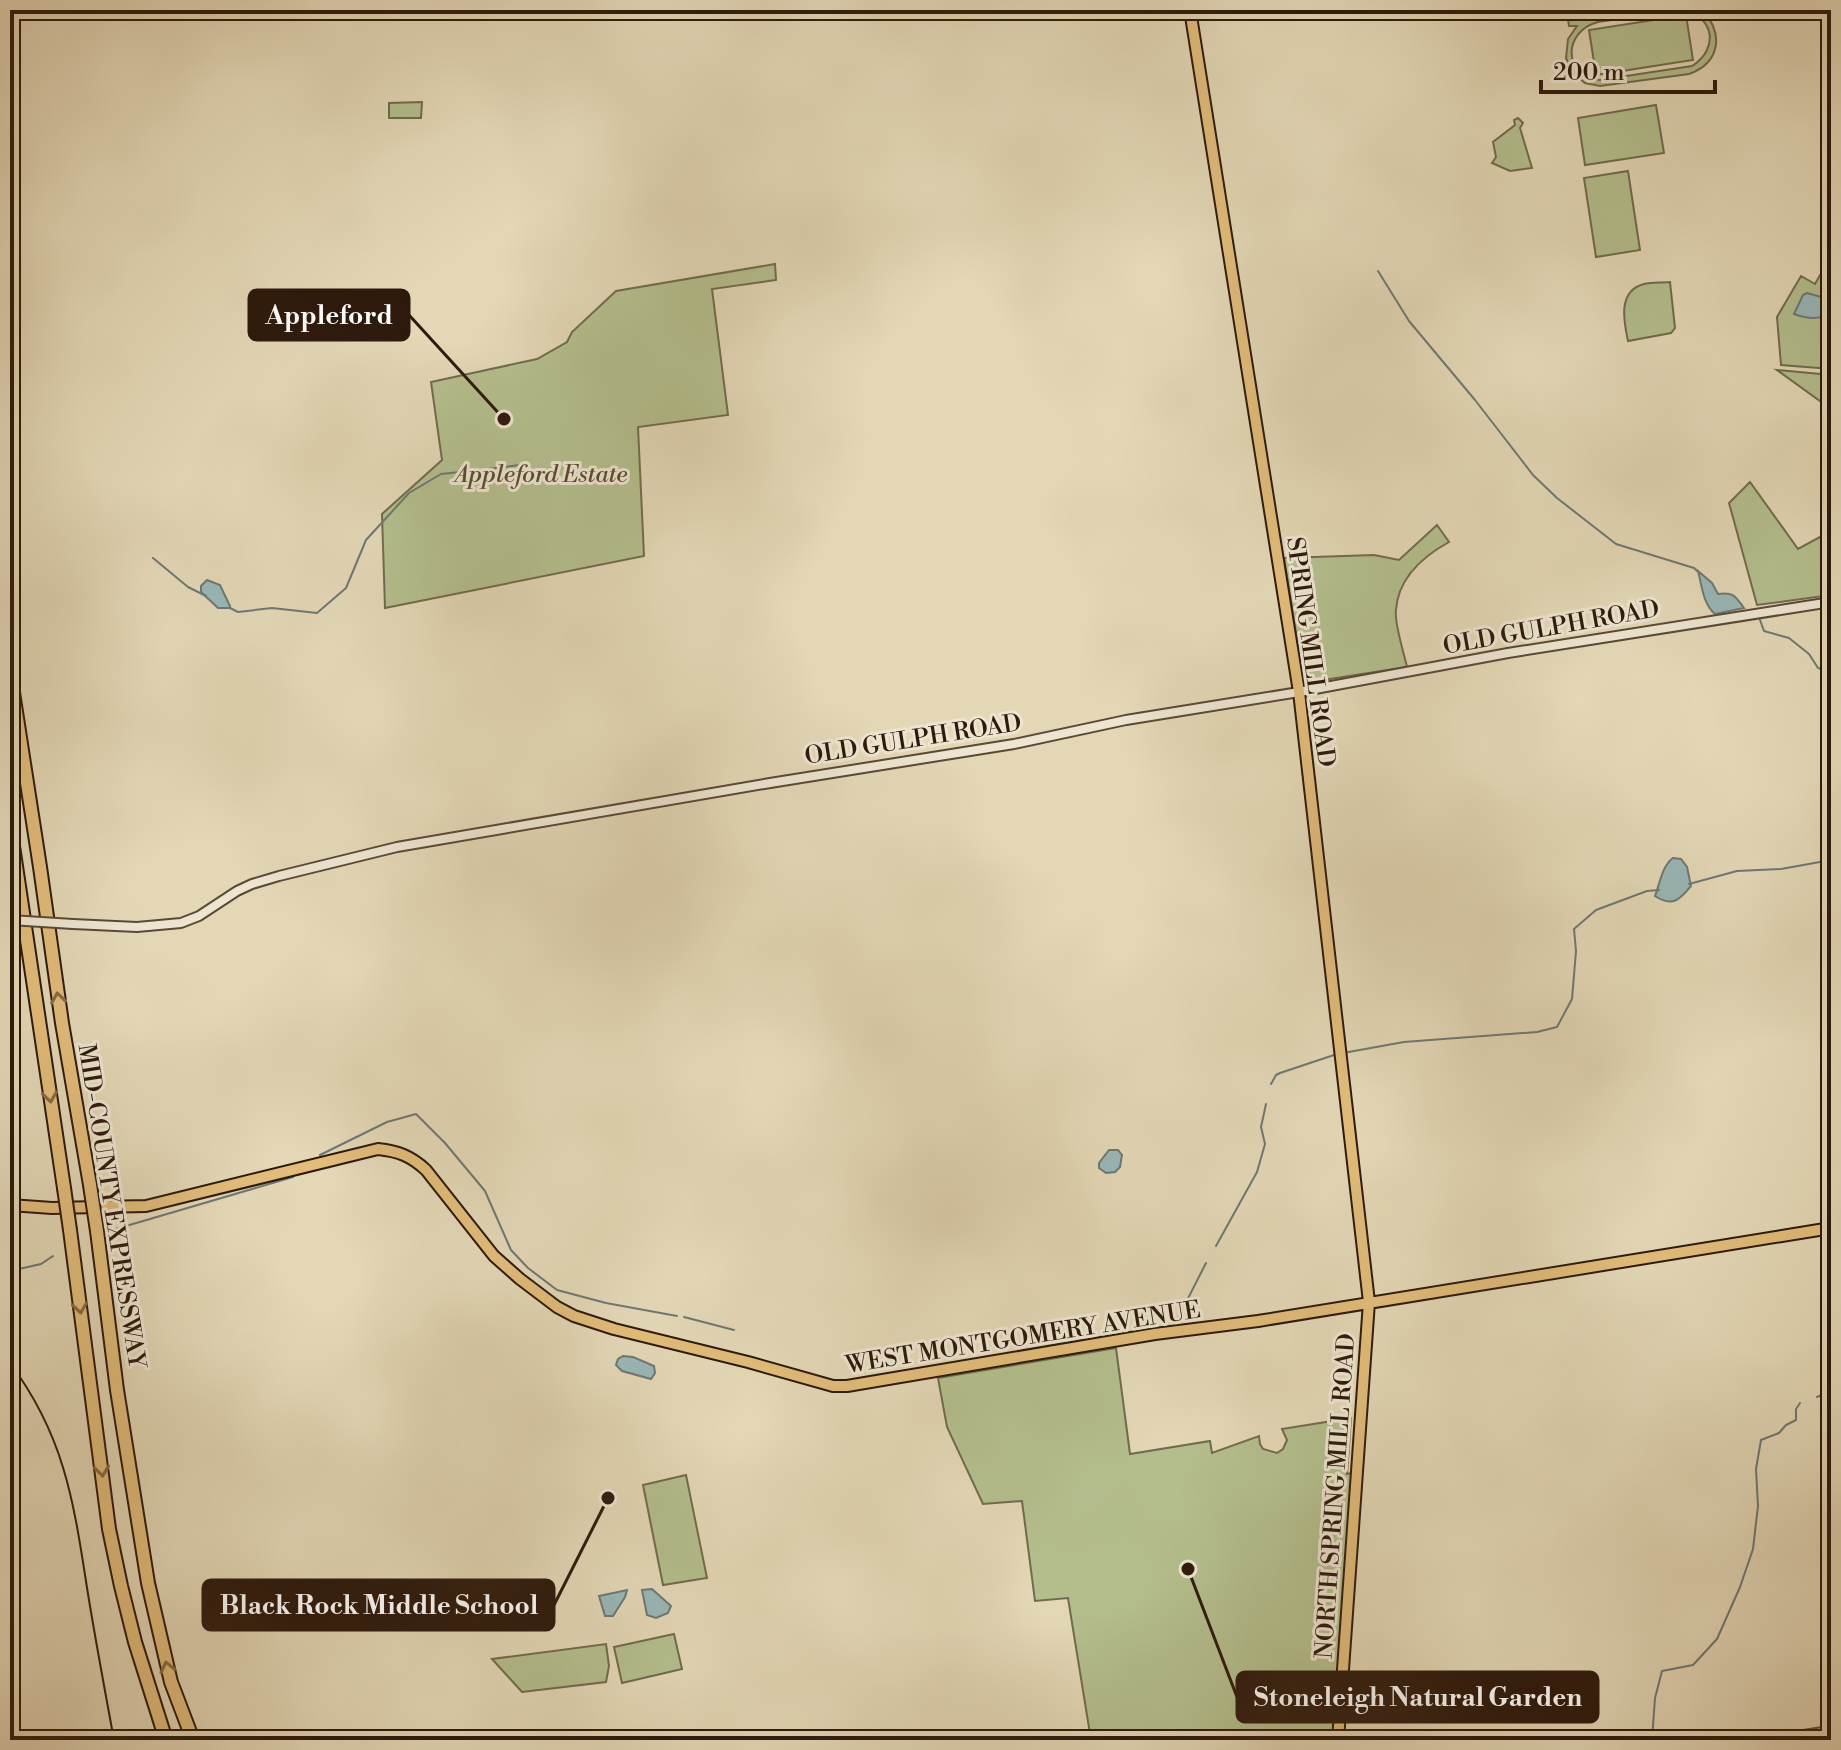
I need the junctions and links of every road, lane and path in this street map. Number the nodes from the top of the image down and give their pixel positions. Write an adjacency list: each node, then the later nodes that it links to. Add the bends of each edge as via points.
1 (1190, 10): 4 (main road, SPRING MILL ROAD)
2 (1831, 602): 4 (street, OLD GULPH ROAD, via 1521,650)
3 (10, 673): 12 (highway, MID-COUNTY EXPRESSWAY, one-way to 3, bridge, via 171,1682 148,1583)
4 (1299, 692): 6 (street, OLD GULPH ROAD, bridge, via 397,847 252,884 181,923 137,927); 9 (main road, SPRING MILL ROAD)
5 (10, 826): 11 (highway, MID-COUNTY EXPRESSWAY, one-way to 11, bridge, via 109,1529)
6 (10, 920)
7 (10, 1205): 9 (main road, WEST MONTGOMERY AVENUE, via 146,1206 391,1150 426,1170 494,1256 557,1307 614,1329 833,1386)
8 (1831, 1228): 9 (main road, WEST MONTGOMERY AVENUE)
9 (1369, 1302): 13 (main road, NORTH SPRING MILL ROAD)
10 (1830, 1731): 14 (street)
11 (166, 1740)
12 (193, 1740)
13 (1338, 1740)
14 (1773, 1740)

